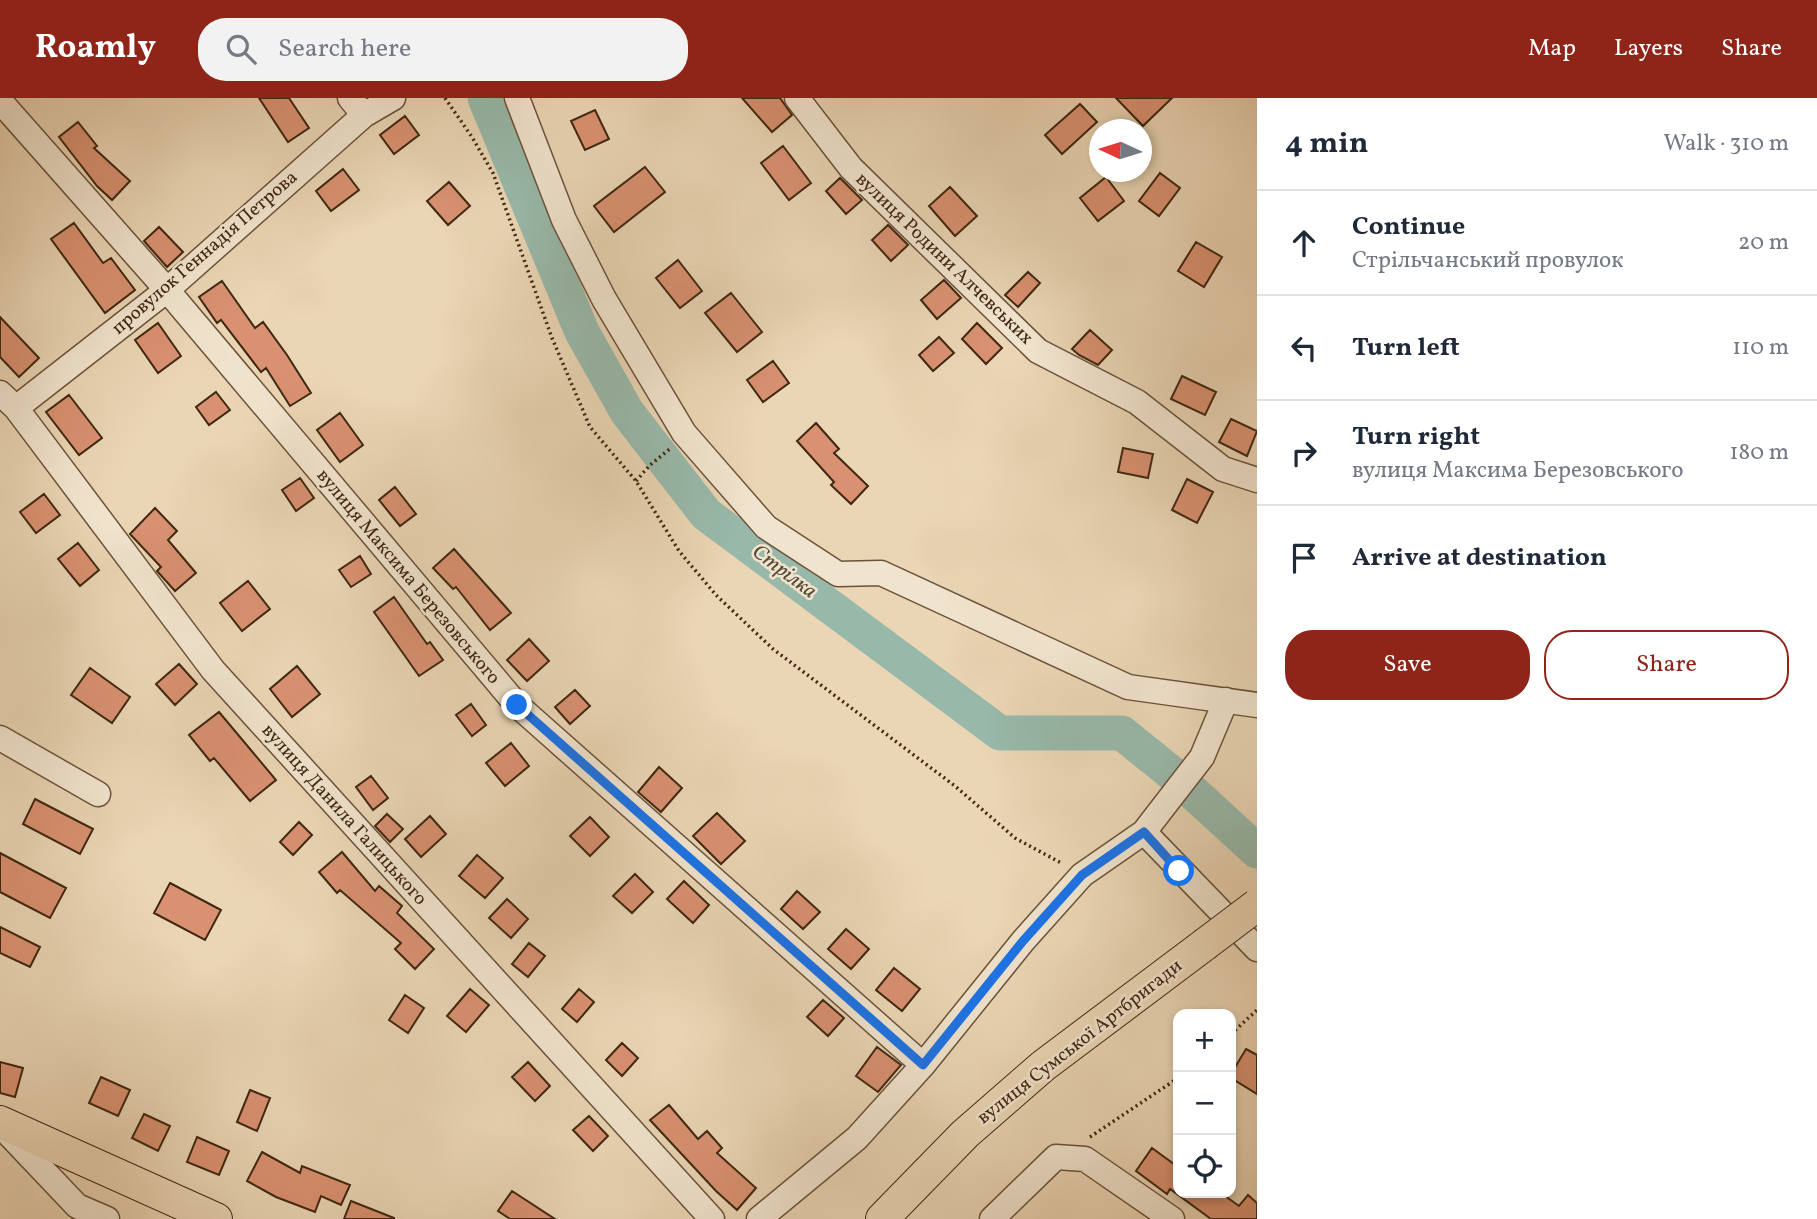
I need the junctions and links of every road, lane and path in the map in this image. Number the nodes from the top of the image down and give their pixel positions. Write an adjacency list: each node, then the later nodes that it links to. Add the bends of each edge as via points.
1 (393, 98): 6 (street, провулок Геннадія Петрова)
2 (445, 98): 11 (path, via 493,173 552,338 590,427)
3 (517, 98): 12 (street, via 564,220 604,299 684,433 766,527 838,574 881,573 1128,687)
4 (797, 98): 10 (street, вулиця Родини Алчевських, via 851,168 1038,351 1137,402 1223,469)
5 (0, 101): 7 (street, вулиця Максима Березовського)
6 (357, 106): 7 (street, провулок Геннадія Петрова)
7 (167, 290): 8 (street, провулок Геннадія Петрова); 22 (street, вулиця Максима Березовського, via 517,705)
8 (8, 401): 29 (street, вулиця Данила Галицького, via 213,670)
9 (675, 444): 11 (path)
10 (1257, 480)
11 (636, 481): 17 (path, via 678,551 716,596 773,649 955,786 1015,838)
12 (1226, 700): 13 (street); 16 (street, via 1202,757)
13 (1257, 705)
14 (0, 738): 15 (street)
15 (98, 794)
16 (1150, 825): 17 (street); 19 (street)
17 (1082, 875): 22 (street)
18 (1257, 905): 31 (main road, вулиця Сумської Артбригади, bridge, via 1043,1066 965,1134)
19 (1257, 949)
20 (1257, 1010): 21 (path)
21 (1236, 1029)
22 (923, 1065): 30 (street, via 857,1138)
23 (1173, 1081): 25 (path)
24 (0, 1123): 26 (street); 28 (main road)
25 (1090, 1137)
26 (80, 1212): 27 (street)
27 (107, 1219)
28 (216, 1219)
29 (712, 1219)
30 (759, 1219)
31 (882, 1219)
32 (992, 1219): 33 (street, via 1056,1157 1084,1159)
33 (1172, 1219)

